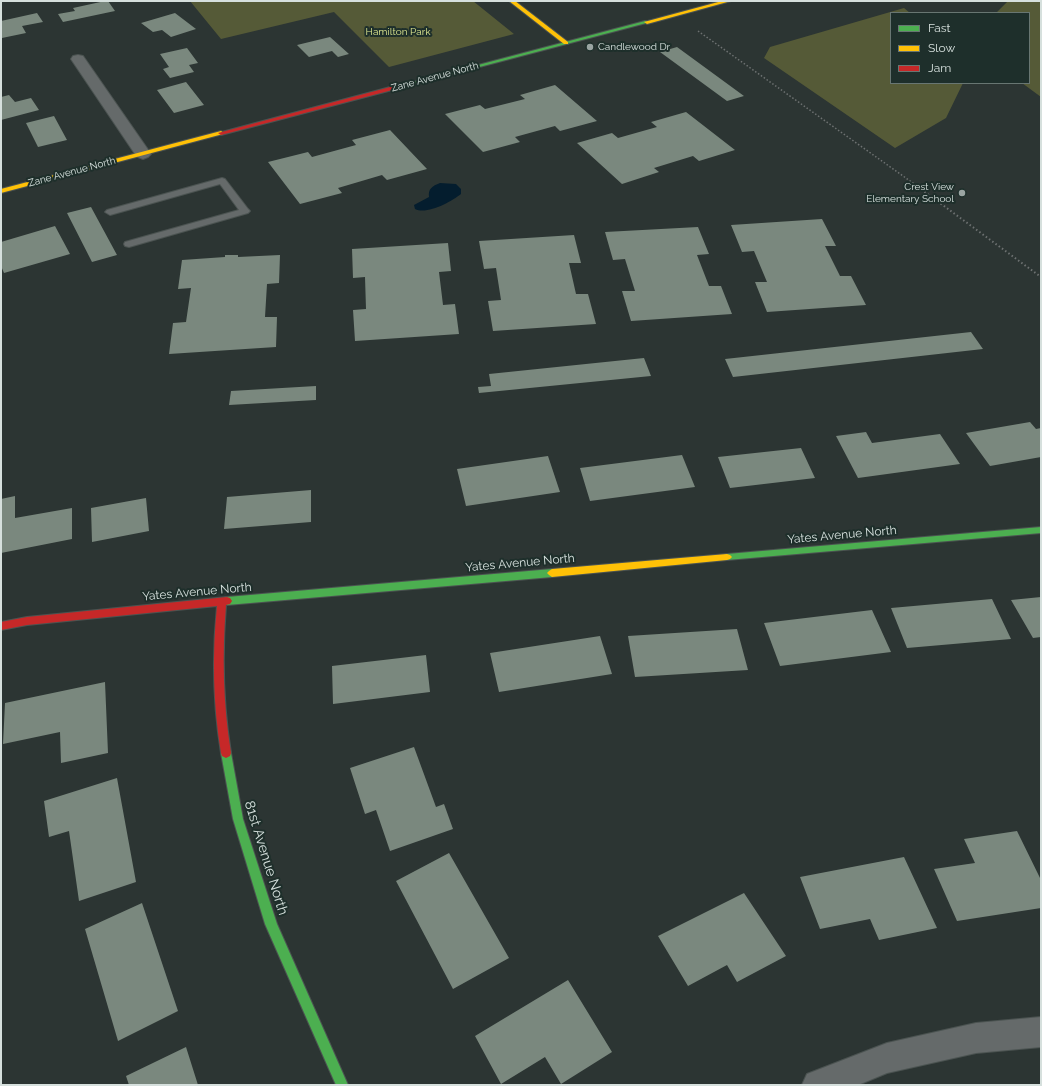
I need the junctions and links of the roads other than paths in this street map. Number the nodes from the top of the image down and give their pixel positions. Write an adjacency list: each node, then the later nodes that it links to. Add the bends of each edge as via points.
1 (512, 1): 3 (street)
2 (728, 1): 3 (street, Zane Avenue North)
3 (566, 43): 5 (street, Zane Avenue North)
4 (78, 59): 5 (street)
5 (143, 154): 6 (street, Zane Avenue North)
6 (1, 191)
7 (110, 212): 8 (lane, via 222,181 245,211)
8 (129, 244)
9 (1041, 530): 10 (street, Yates Avenue North)
10 (222, 602): 11 (street, Yates Avenue North, via 144,608); 13 (street, 81st Avenue North, via 218,636 220,722 238,819 271,924)
11 (1, 626)
12 (1041, 1032): 14 (street, via 976,1038 888,1058)
13 (342, 1085)
14 (818, 1085)

